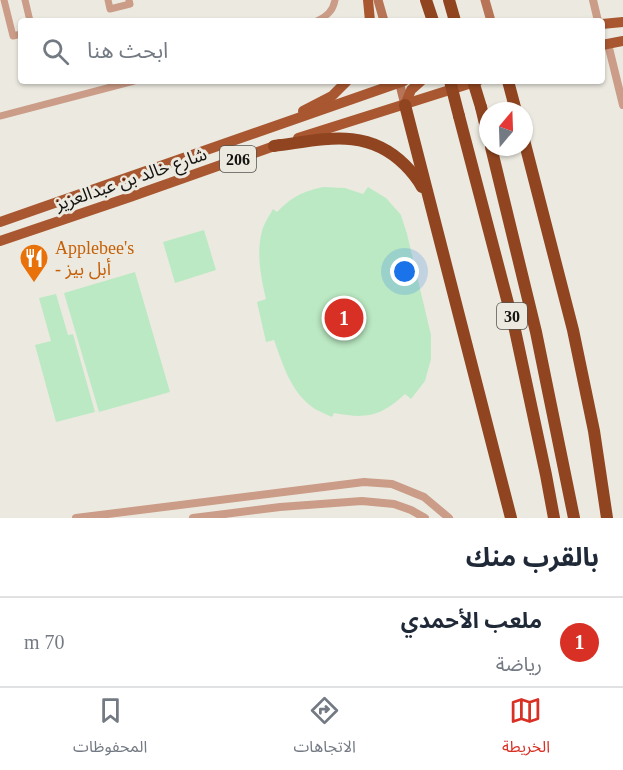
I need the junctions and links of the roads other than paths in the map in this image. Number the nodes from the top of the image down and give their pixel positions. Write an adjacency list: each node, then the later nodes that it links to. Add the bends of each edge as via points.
1 (4, 0): 22 (street, via 13,36)
2 (25, 0): 12 (street)
3 (108, 0): 4 (street, via 110,9 130,4)
4 (129, 0)
5 (335, 0): 13 (street)
6 (368, 0): 14 (main road)
7 (378, 0): 15 (main road)
8 (426, 0): 16 (highway)
9 (449, 0): 17 (highway)
10 (485, 0): 18 (main road)
11 (592, 0): 19 (street)
12 (29, 18)
13 (323, 18)
14 (370, 18)
15 (383, 18)
16 (432, 18)
17 (454, 18)
18 (490, 18)
19 (597, 18)
20 (623, 22): 21 (main road)
21 (605, 24)
22 (18, 35)
23 (623, 41): 24 (main road)
24 (605, 44): 34 (street)
25 (123, 84): 39 (street)
26 (344, 84): 40 (main road, via 332,96)
27 (395, 84): 40 (main road, شارع خالد بن عبدالعزيز / 206)
28 (401, 84): 37 (main road)
29 (418, 84): 37 (main road)
30 (463, 84): 33 (main road, شارع خالد بن عبدالعزيز / 206)
31 (474, 84): 35 (highway, bridge)
32 (509, 84): 36 (highway)
33 (448, 87): 37 (main road, شارع خالد بن عبدالعزيز / 206); 58 (highway, 30, bridge, via 515,330)
34 (621, 93): 38 (street)
35 (479, 102)
36 (514, 102)
37 (405, 105): 41 (main road, شارع خالد بن عبدالعزيز / 206); 46 (highway)
38 (623, 105)
39 (0, 116)
40 (272, 127): 44 (main road, شارع خالد بن عبدالعزيز / 206)
41 (274, 146): 45 (main road, شارع خالد بن عبدالعزيز / 206); 46 (highway, via 348,139 376,144 415,174)
42 (493, 156): 59 (highway, 30, via 537,332)
43 (528, 156): 60 (highway, via 573,330)
44 (122, 180): 45 (main road, via 134,188); 47 (main road, شارع خالد بن عبدالعزيز / 206)
45 (130, 197): 48 (main road, شارع خالد بن عبدالعزيز / 206)
46 (433, 210): 57 (highway)
47 (0, 222)
48 (0, 241)
49 (279, 492): 50 (street); 51 (street); 56 (street, via 364,482 392,484 424,497)
50 (262, 494): 52 (street); 53 (street)
51 (280, 507): 52 (street); 55 (street, via 362,501 394,504)
52 (265, 510): 54 (street)
53 (76, 518)
54 (193, 518)
55 (424, 518)
56 (449, 518)
57 (512, 518)
58 (554, 518)
59 (574, 518)
60 (607, 518)

